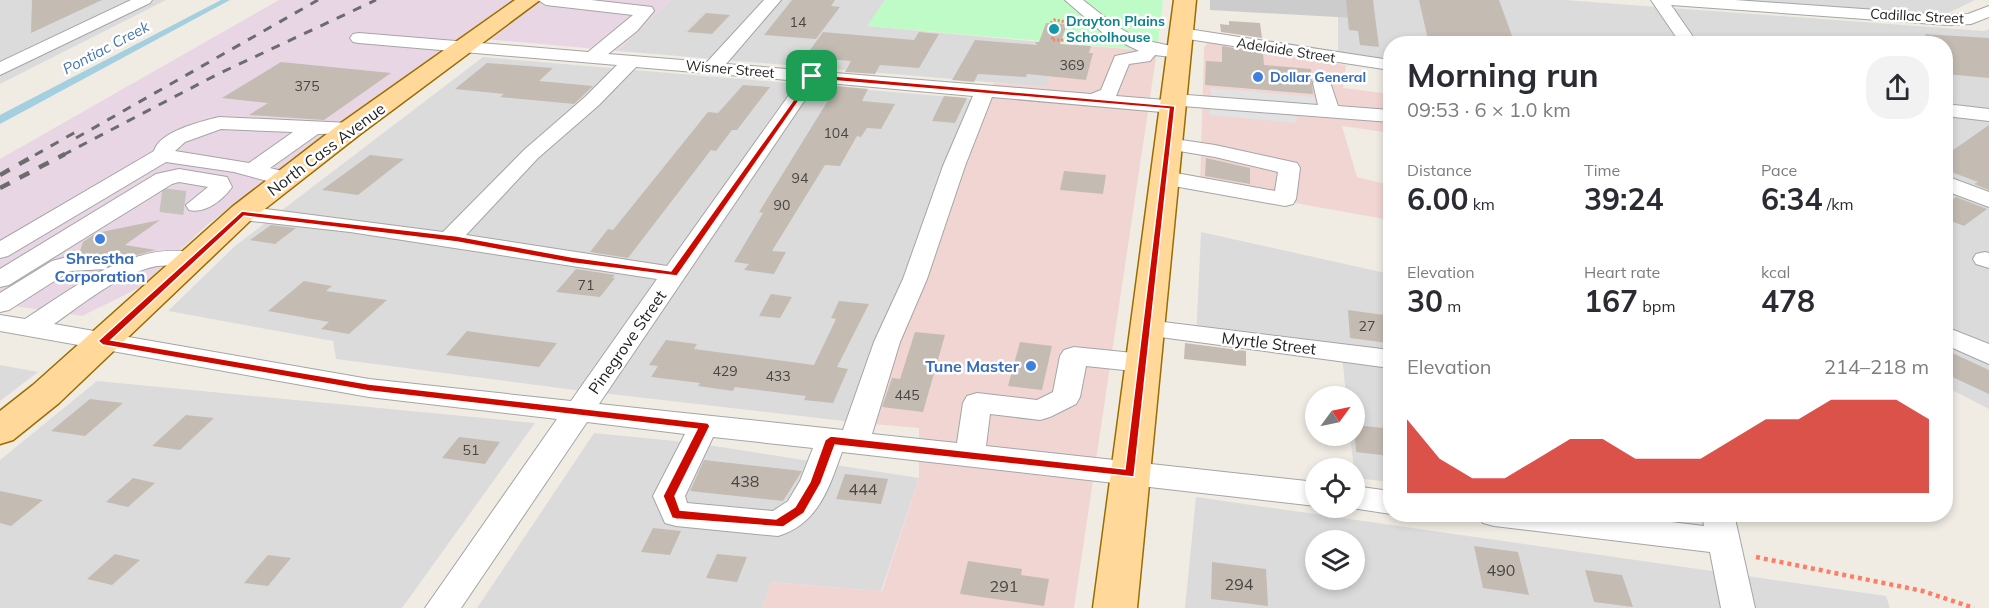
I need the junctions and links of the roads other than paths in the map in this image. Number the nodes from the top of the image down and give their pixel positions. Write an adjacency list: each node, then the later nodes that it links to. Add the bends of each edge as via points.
1 (144, 0): 21 (street)
2 (529, 0): 15 (main road, North Cass Avenue)
3 (546, 0): 17 (street, via 646,10)
4 (773, 0): 20 (street)
5 (1073, 0): 16 (street, via 1096,22 1124,40)
6 (1185, 0): 14 (main road)
7 (1659, 0): 12 (street)
8 (1665, 0): 10 (street, Cadillac Street)
9 (1833, 0): 10 (street)
10 (1812, 10): 11 (street, Cadillac Street, via 1953,20)
11 (1989, 11)
12 (1684, 36)
13 (359, 38): 15 (street, Wisner Street)
14 (1180, 43): 16 (street, Adelaide Street); 19 (street, Adelaide Street); 26 (main road)
15 (466, 46): 17 (street, Wisner Street); 32 (main road, North Cass Avenue)
16 (1150, 50): 25 (street, via 1144,57 1121,60 1109,93)
17 (593, 57): 18 (street, Wisner Street)
18 (632, 61): 20 (street, Wisner Street); 42 (street, via 531,154)
19 (1383, 64)
20 (712, 68): 22 (street, Wisner Street)
21 (0, 69)
22 (812, 76): 24 (street, Wisner Street); 46 (street, Pinegrove Street)
23 (1322, 83): 28 (street)
24 (985, 91): 25 (street, Wisner Street); 60 (street, via 915,279)
25 (1093, 101): 26 (street, Wisner Street)
26 (1173, 104): 28 (street, Wisner Street); 34 (main road)
27 (1953, 111): 29 (street)
28 (1330, 112): 30 (street, Wisner Street)
29 (1989, 115)
30 (1383, 116)
31 (314, 128): 32 (street); 33 (street, via 219,123 178,138 164,149); 35 (street)
32 (350, 129): 36 (main road, North Cass Avenue)
33 (164, 154): 35 (street); 43 (street)
34 (1167, 161): 34 (street, via 1215,151 1290,168 1285,199); 51 (main road)
35 (252, 171): 36 (street)
36 (286, 179): 41 (main road, North Cass Avenue)
37 (1953, 186): 40 (street)
38 (136, 196): 39 (street); 41 (street, via 173,176 219,182 221,187 191,204); 47 (street)
39 (161, 200)
40 (1989, 200)
41 (244, 211): 42 (street); 44 (main road, North Cass Avenue)
42 (450, 238): 46 (street)
43 (0, 251)
44 (191, 259): 45 (street, via 159,259); 53 (main road, North Cass Avenue)
45 (110, 268): 48 (street, via 78,263 62,266); 50 (street, via 76,298)
46 (674, 274): 57 (street, Pinegrove Street)
47 (0, 280)
48 (0, 304)
49 (0, 323): 50 (street)
50 (30, 328): 53 (street)
51 (1147, 328): 55 (street, Myrtle Street); 56 (main road)
52 (1953, 338): 54 (street)
53 (103, 341): 57 (street, via 369,388); 59 (main road, North Cass Avenue)
54 (1989, 355)
55 (1383, 358)
56 (1143, 363): 61 (street, via 1074,356 1066,397 1040,410 977,403); 62 (main road)
57 (579, 411): 58 (street); 68 (street, Pinegrove Street)
58 (704, 426): 60 (street); 60 (street, via 669,496 676,514 778,524 800,510)
59 (0, 431)
60 (843, 442): 61 (street)
61 (970, 456): 62 (street)
62 (1130, 474): 63 (street); 69 (main road)
63 (1305, 493)
64 (1365, 499): 65 (street)
65 (1383, 501)
66 (1624, 522): 67 (street)
67 (1721, 528): 70 (street)
68 (442, 608)
69 (1115, 608)
70 (1738, 608)

